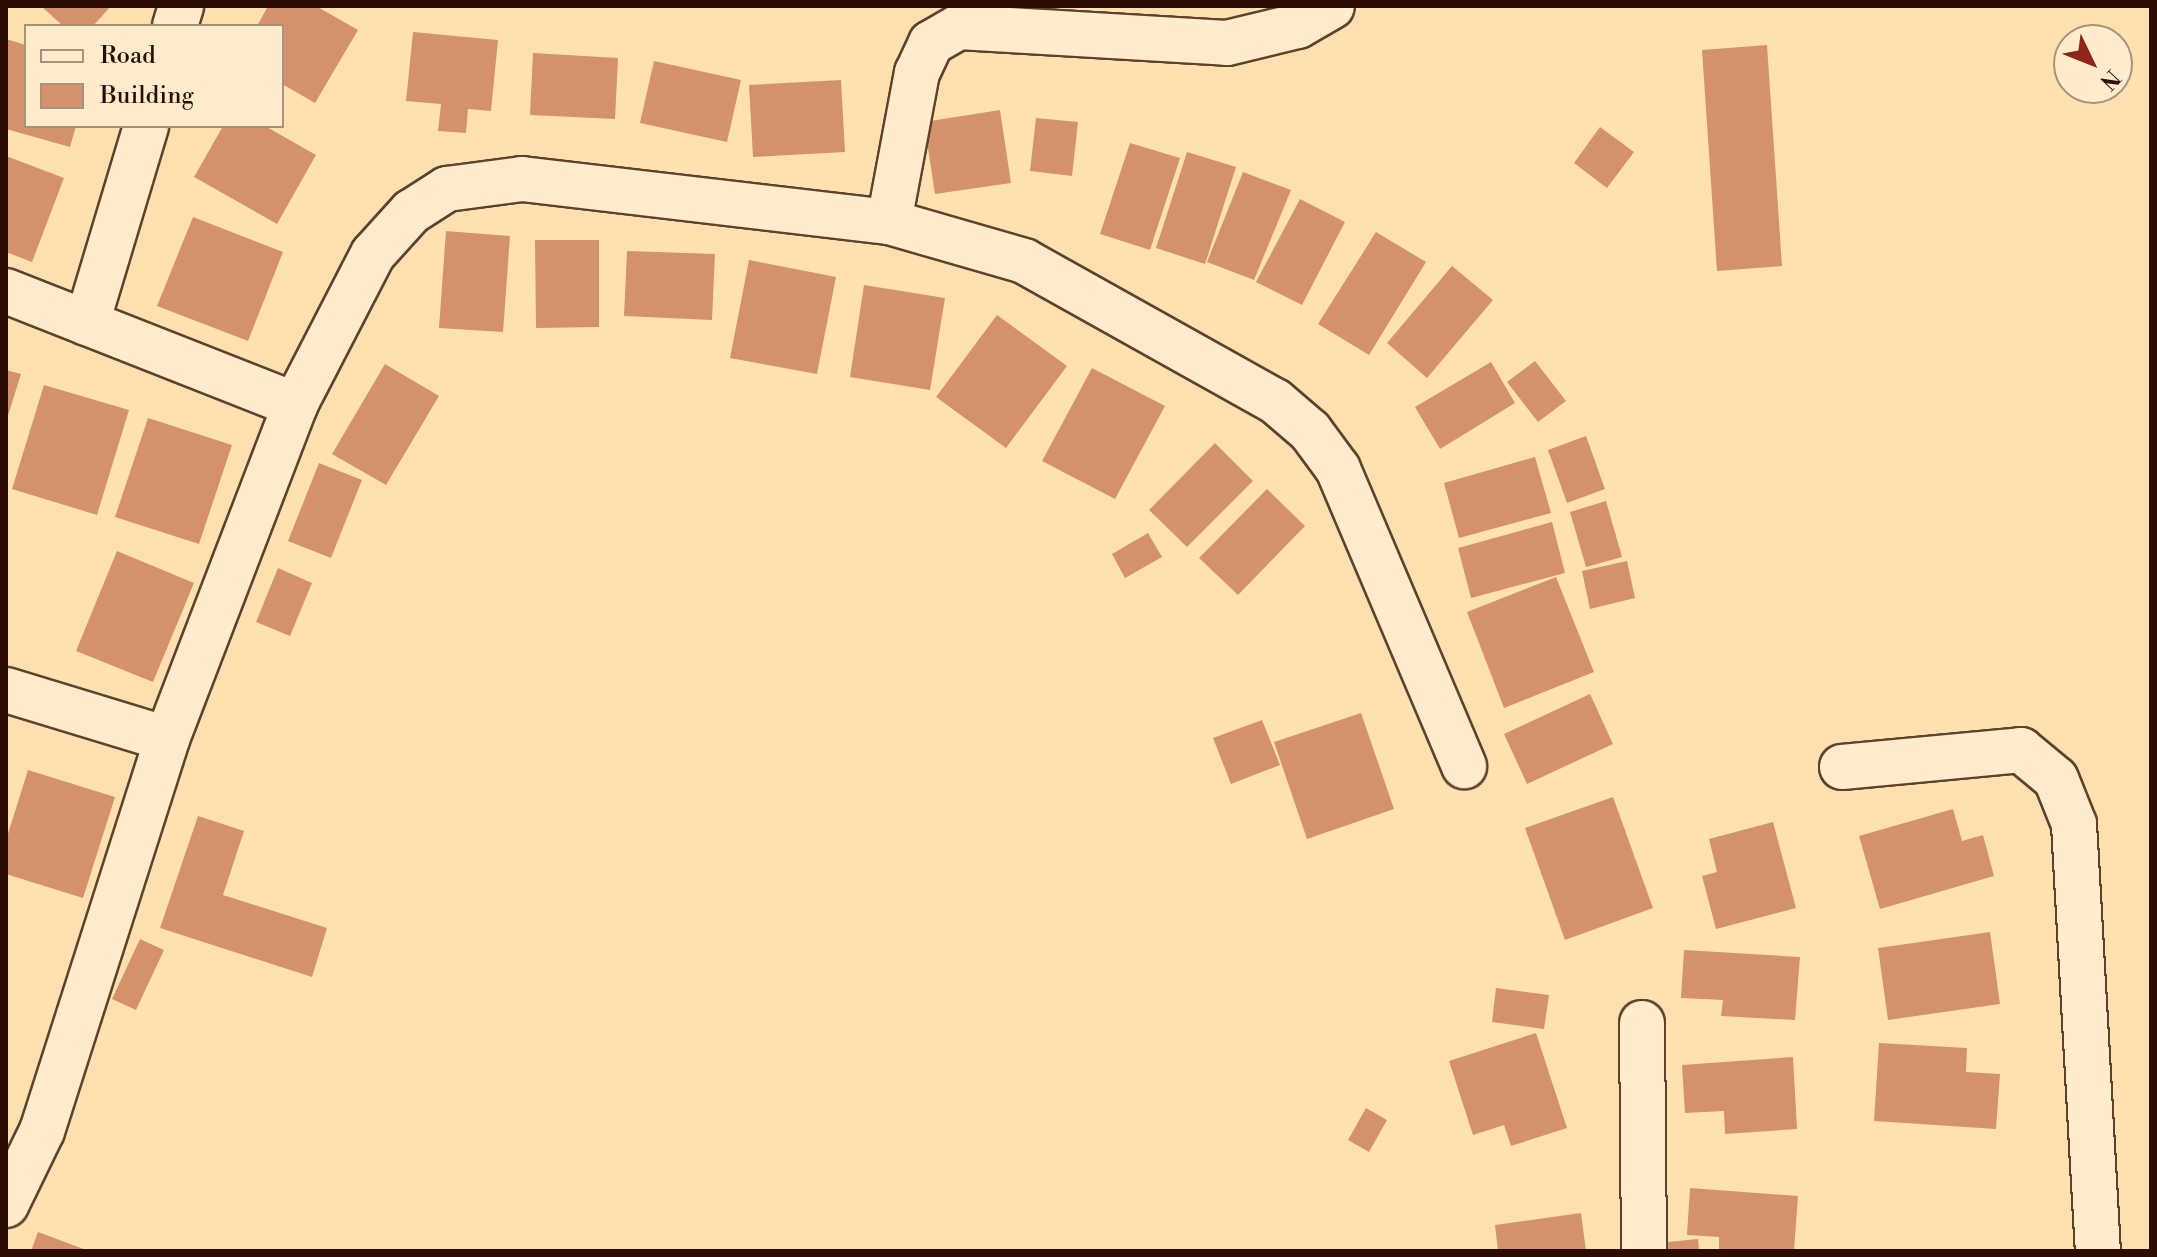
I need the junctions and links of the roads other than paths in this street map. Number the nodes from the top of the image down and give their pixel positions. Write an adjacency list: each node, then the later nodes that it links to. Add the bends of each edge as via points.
1 (1332, 6): 3 (street, via 1298,26 1227,43 959,27 931,43 917,73)
2 (145, 128): 5 (street)
3 (889, 222): 6 (street, via 522,179 447,189 411,212 373,254); 9 (street, via 1024,261 1275,401 1310,431 1338,469)
4 (6, 291): 5 (street)
5 (87, 323): 6 (street)
6 (295, 405): 8 (street)
7 (6, 690): 8 (street)
8 (167, 739): 12 (street, via 42,1131)
9 (1464, 766)
10 (1842, 767): 14 (street, via 2021,750 2056,779 2074,824)
11 (1642, 1023): 13 (street)
12 (6, 1205)
13 (1644, 1251)
14 (2098, 1251)

